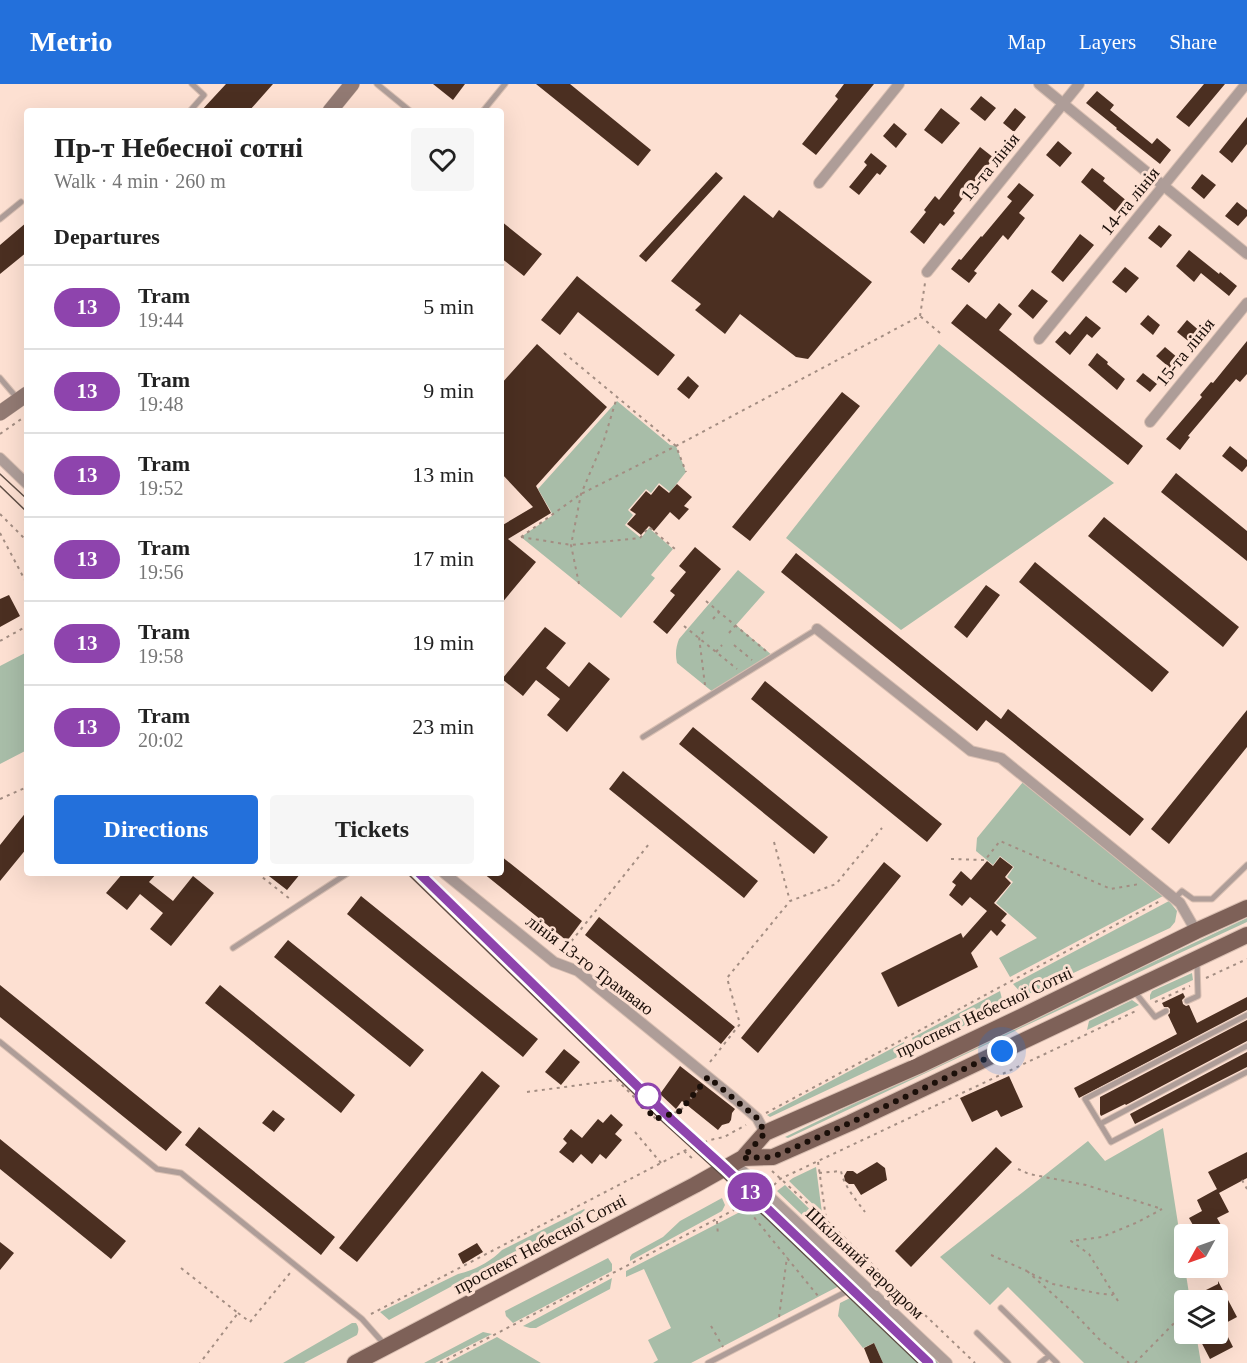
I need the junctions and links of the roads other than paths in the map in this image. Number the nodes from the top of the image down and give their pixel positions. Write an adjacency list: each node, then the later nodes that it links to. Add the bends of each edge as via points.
1 (192, 84): 10 (lane, via 204,95)
2 (352, 84): 11 (main road)
3 (377, 84): 12 (lane)
4 (505, 84): 13 (lane)
5 (899, 84): 14 (street)
6 (1039, 84): 9 (street)
7 (1079, 84): 9 (street, 13-та лінія)
8 (1246, 84): 15 (street, 14-та лінія)
9 (1063, 104): 15 (street); 19 (street, 13-та лінія)
10 (193, 108)
11 (332, 108)
12 (406, 108)
13 (485, 108)
14 (819, 183)
15 (1164, 186): 18 (street); 21 (street, 14-та лінія)
16 (21, 202): 17 (lane)
17 (0, 219)
18 (1247, 254)
19 (927, 272)
20 (1247, 303): 25 (street, 15-та лінія)
21 (1039, 339)
22 (0, 378): 23 (lane)
23 (23, 397): 24 (main road)
24 (0, 412)
25 (1150, 422)
26 (0, 458): 27 (street)
27 (24, 481)
28 (817, 628): 29 (lane); 33 (street, via 971,751 1001,758)
29 (643, 737)
30 (1247, 865): 33 (lane, via 1212,899 1193,899 1182,891)
31 (343, 876): 37 (lane)
32 (448, 876): 47 (street, лінія 13-го Трамваю, via 554,962 578,971 757,1118)
33 (1172, 897): 35 (street, via 1180,903)
34 (1247, 908): 35 (main road, проспект Небесної Сотні)
35 (1196, 931): 47 (main road, проспект Небесної Сотні, via 918,1066)
36 (1247, 935): 38 (main road, проспект Небесної Сотні)
37 (233, 948)
38 (1196, 959): 39 (main road, проспект Небесної Сотні); 40 (lane, via 1198,996)
39 (1132, 989): 41 (lane, via 1155,1017); 48 (main road, проспект Небесної Сотні, via 783,1153)
40 (1187, 1001)
41 (1167, 1011)
42 (1247, 1015): 46 (lane, via 1085,1099)
43 (0, 1042): 52 (lane, via 157,1169 181,1173 362,1319)
44 (1247, 1046): 46 (lane)
45 (1247, 1072): 46 (lane, via 1111,1142)
46 (1100, 1124)
47 (765, 1133): 48 (main road, проспект Небесної Сотні)
48 (738, 1160): 49 (street, Шкільний аеродром); 52 (main road, проспект Небесної Сотні)
49 (862, 1283): 55 (lane); 56 (street, Шкільний аеродром)
50 (1001, 1308): 53 (lane)
51 (977, 1333): 57 (lane)
52 (387, 1346): 54 (main road, проспект Небесної Сотні)
53 (1049, 1356): 58 (lane); 59 (lane)
54 (355, 1363)
55 (708, 1363)
56 (947, 1363)
57 (1008, 1363)
58 (1040, 1363)
59 (1057, 1363)

